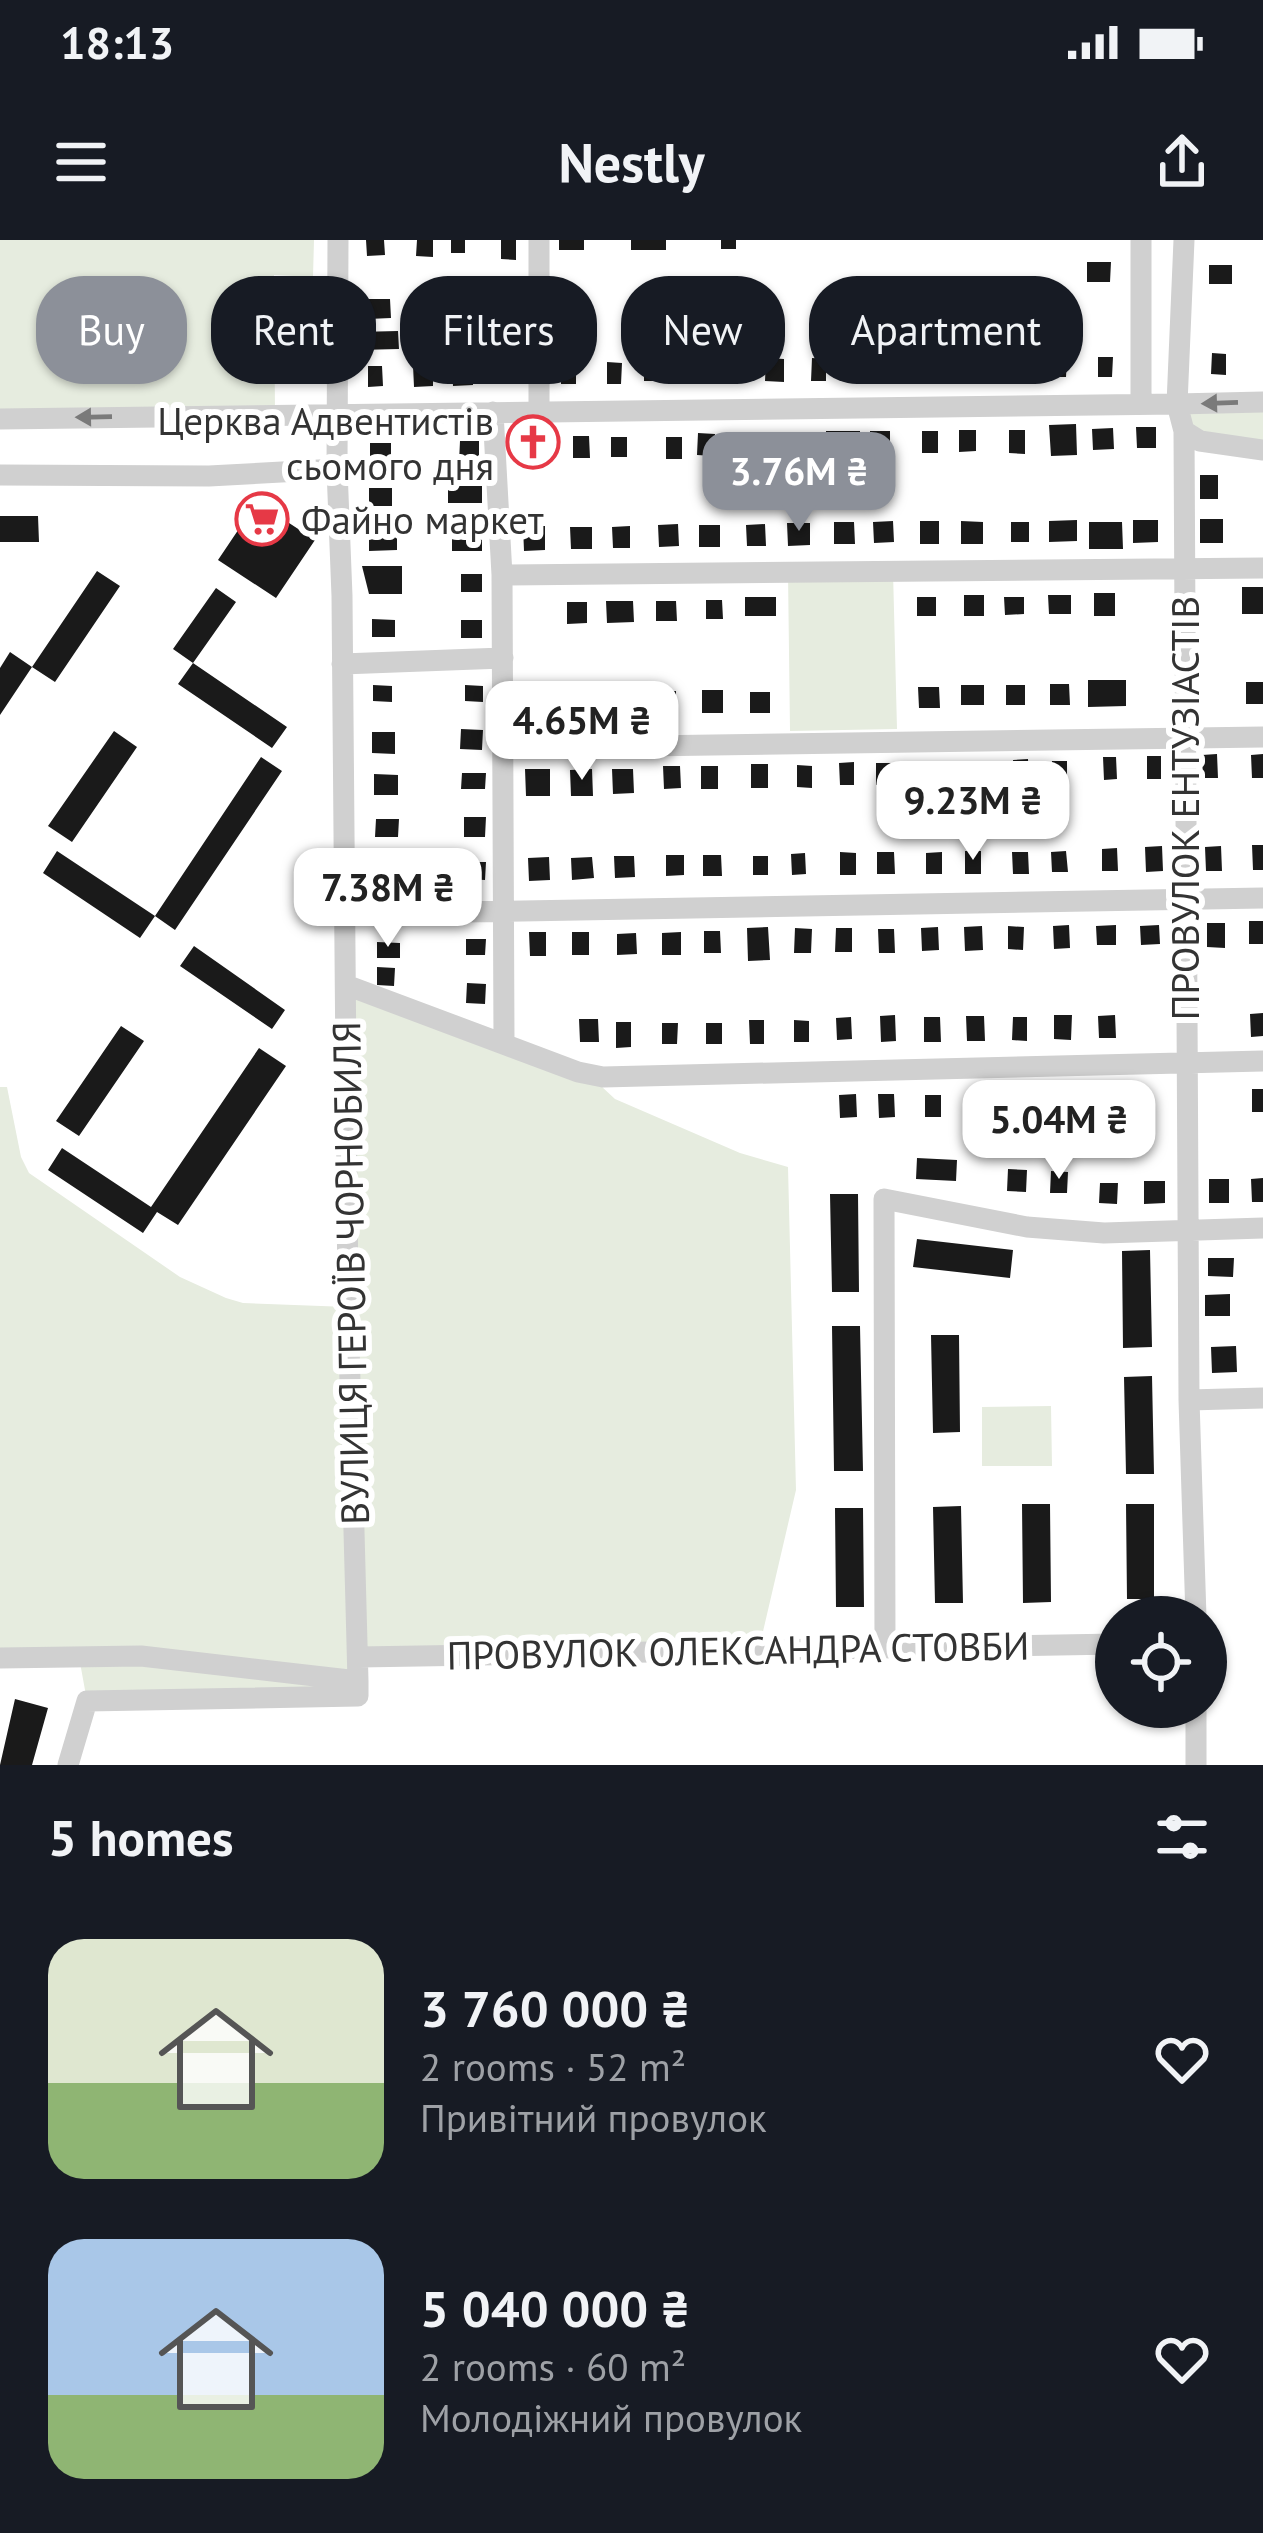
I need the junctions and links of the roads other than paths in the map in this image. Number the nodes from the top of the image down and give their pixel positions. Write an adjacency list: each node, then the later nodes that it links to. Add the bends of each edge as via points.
1 (338, 240): 10 (street, ВУЛИЦЯ ГЕРОЇВ ЧОРНОБИЛЯ)
2 (539, 240): 8 (street)
3 (1141, 240): 6 (street)
4 (1184, 240): 7 (street, ПРОВУЛОК ЕНТУЗІАСТІВ)
5 (1263, 402): 7 (street, one-way to 7)
6 (1141, 404): 7 (street); 8 (street)
7 (1178, 404): 12 (street, ПРОВУЛОК ЕНТУЗІАСТІВ)
8 (538, 411): 9 (street)
9 (493, 412): 10 (street); 18 (street)
10 (337, 414): 11 (street, one-way to 11); 14 (street, ВУЛИЦЯ ГЕРОЇВ ЧОРНОБИЛЯ)
11 (0, 419)
12 (1184, 431): 13 (street); 17 (street, ПРОВУЛОК ЕНТУЗІАСТІВ)
13 (1263, 450)
14 (337, 470): 15 (street); 20 (street, ВУЛИЦЯ ГЕРОЇВ ЧОРНОБИЛЯ)
15 (0, 475)
16 (1263, 568): 17 (street)
17 (1182, 569): 18 (street); 22 (street, ПРОВУЛОК ЕНТУЗІАСТІВ)
18 (502, 575): 19 (street)
19 (503, 658): 20 (street); 23 (street)
20 (342, 664): 27 (street, ВУЛИЦЯ ГЕРОЇВ ЧОРНОБИЛЯ)
21 (1263, 737): 22 (street)
22 (1184, 738): 23 (street); 25 (street, ПРОВУЛОК ЕНТУЗІАСТІВ)
23 (504, 748): 26 (street)
24 (1263, 898): 25 (street)
25 (1185, 899): 26 (street); 31 (street, ПРОВУЛОК ЕНТУЗІАСТІВ)
26 (506, 911): 27 (street); 29 (street)
27 (345, 914): 28 (street, ВУЛИЦЯ ГЕРОЇВ ЧОРНОБИЛЯ)
28 (346, 986): 29 (street); 40 (street, ВУЛИЦЯ ГЕРОЇВ ЧОРНОБИЛЯ)
29 (504, 1042): 31 (street, via 612,1077)
30 (1263, 1061): 31 (street)
31 (1186, 1063): 33 (street, ПРОВУЛОК ЕНТУЗІАСТІВ)
32 (1263, 1228): 33 (street)
33 (1187, 1229): 35 (street, ПРОВУЛОК ЕНТУЗІАСТІВ); 38 (street, via 1027,1227 884,1198)
34 (1263, 1398): 35 (street)
35 (1189, 1400): 36 (street, ПРОВУЛОК ЕНТУЗІАСТІВ)
36 (1195, 1596)
37 (1095, 1644): 38 (street, ПРОВУЛОК ОЛЕКСАНДРА СТОВБИ)
38 (885, 1647): 40 (street, ПРОВУЛОК ОЛЕКСАНДРА СТОВБИ)
39 (0, 1658): 40 (street, via 141,1656)
40 (358, 1669): 42 (street, via 358,1696 87,1701)
41 (1196, 1728): 43 (street)
42 (68, 1765)
43 (1196, 1765)

